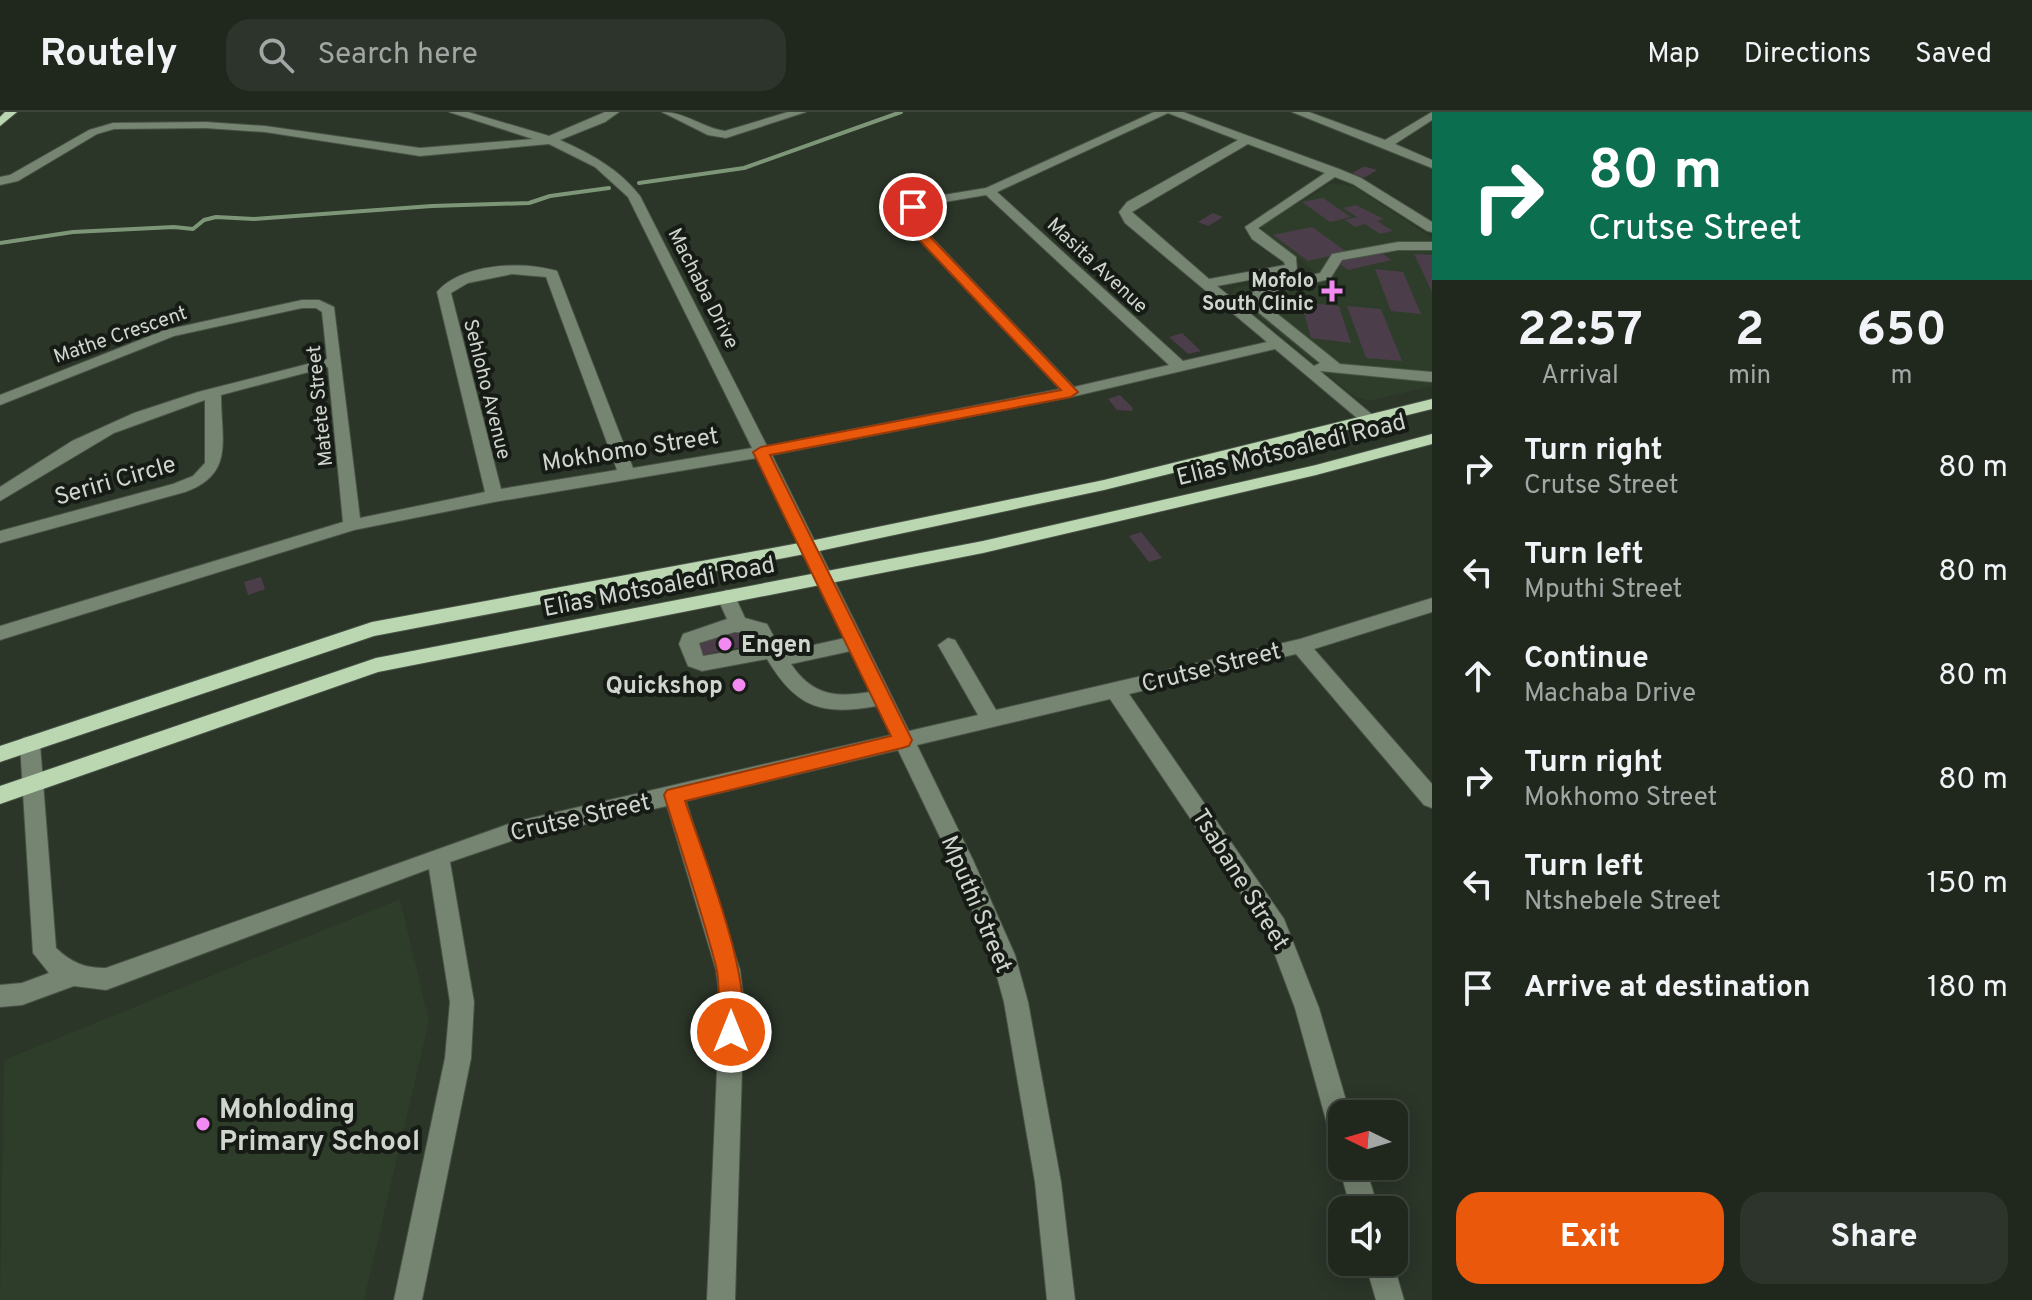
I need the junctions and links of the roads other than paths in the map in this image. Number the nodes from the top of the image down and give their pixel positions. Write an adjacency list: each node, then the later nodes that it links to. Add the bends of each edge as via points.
1 (11, 112): 10 (main road)
2 (455, 112): 12 (street, Machaba Drive)
3 (613, 112): 12 (street)
4 (668, 112): 5 (street, via 726,135)
5 (800, 112)
6 (1163, 112): 17 (street)
7 (1173, 112): 11 (street)
8 (1298, 112): 13 (street)
9 (1432, 115): 13 (street)
10 (0, 123)
11 (1247, 140): 15 (street); 20 (street, via 1125,212)
12 (548, 141): 16 (street, via 411,152 265,129 129,125 93,132); 34 (street, Machaba Drive, via 605,168 634,196)
13 (1386, 144): 14 (street)
14 (1432, 164)
15 (1335, 172): 18 (street); 20 (street, via 1251,227 1291,260 1292,268)
16 (0, 181)
17 (989, 191): 25 (street, Masita Avenue); 28 (street, via 923,202 907,212 911,223)
18 (1432, 228)
19 (1432, 246): 26 (street, via 1337,257 1325,276 1257,296 1258,305)
20 (1206, 284): 22 (street)
21 (302, 304): 23 (street, Matete Street, via 329,310); 30 (street, Mathe Crescent, via 170,333)
22 (1277, 344): 24 (street); 25 (street, Mokhomo Street)
23 (335, 361): 29 (street, Seriri Circle); 38 (street, Matete Street)
24 (1301, 365): 26 (street); 32 (street)
25 (1181, 368): 28 (street, Mokhomo Street)
26 (1335, 368): 27 (street)
27 (1432, 377)
28 (1071, 392): 34 (street, Mokhomo Street)
29 (213, 393): 36 (street, Seriri Circle, via 110,430); 39 (street, Seriri Circle, via 213,463 201,479)
30 (0, 400)
31 (1432, 404): 32 (main road, Elias Motsoaledi Road)
32 (1369, 420): 40 (main road, Elias Motsoaledi Road, via 1104,485)
33 (1432, 439): 41 (main road, Elias Motsoaledi Road, via 998,544)
34 (761, 452): 35 (street, Mokhomo Street); 40 (street, Machaba Drive)
35 (627, 474): 37 (street, Mokhomo Street); 37 (street, Sehloho Avenue, via 552,274 530,269 461,279 444,292)
36 (0, 495)
37 (494, 496): 38 (street, Mokhomo Street)
38 (352, 525): 45 (street, Mokhomo Street)
39 (0, 537)
40 (810, 547): 41 (street, Machaba Drive); 54 (main road, Elias Motsoaledi Road, via 372,629)
41 (825, 578): 42 (main road, Elias Motsoaledi Road); 46 (street, Mputhi Street)
42 (726, 597): 44 (street); 56 (main road, Elias Motsoaledi Road, via 376,665)
43 (1432, 605): 48 (street, Crutse Street)
44 (739, 625): 49 (street, via 758,627); 49 (street, via 693,636 689,644 695,661)
45 (0, 633)
46 (856, 643): 49 (street); 51 (street, Mputhi Street)
47 (948, 645): 52 (street)
48 (1300, 646): 50 (street, Crutse Street); 59 (street)
49 (776, 655): 51 (street, via 803,692 821,702)
50 (1115, 690): 52 (street, Crutse Street); 63 (street, Tsabane Street, via 1276,926)
51 (883, 697): 53 (street, Mputhi Street)
52 (991, 720): 53 (street, Crutse Street)
53 (902, 740): 58 (street, Crutse Street); 67 (street, Mputhi Street, via 1003,955 1048,1182)
54 (30, 744): 55 (main road, Elias Motsoaledi Road); 56 (street)
55 (0, 754)
56 (34, 783): 57 (main road, Elias Motsoaledi Road); 61 (street, via 45,953)
57 (0, 795)
58 (674, 795): 60 (street, Crutse Street, via 514,831); 66 (street, via 728,970 732,1002)
59 (1432, 799)
60 (438, 856): 61 (street, Crutse Street, via 106,979); 65 (street, via 462,1002 462,1033)
61 (73, 975): 62 (street, via 22,994)
62 (0, 996)
63 (1333, 1100)
64 (1383, 1276): 68 (street)
65 (408, 1300)
66 (721, 1300)
67 (1061, 1300)
68 (1390, 1300)

